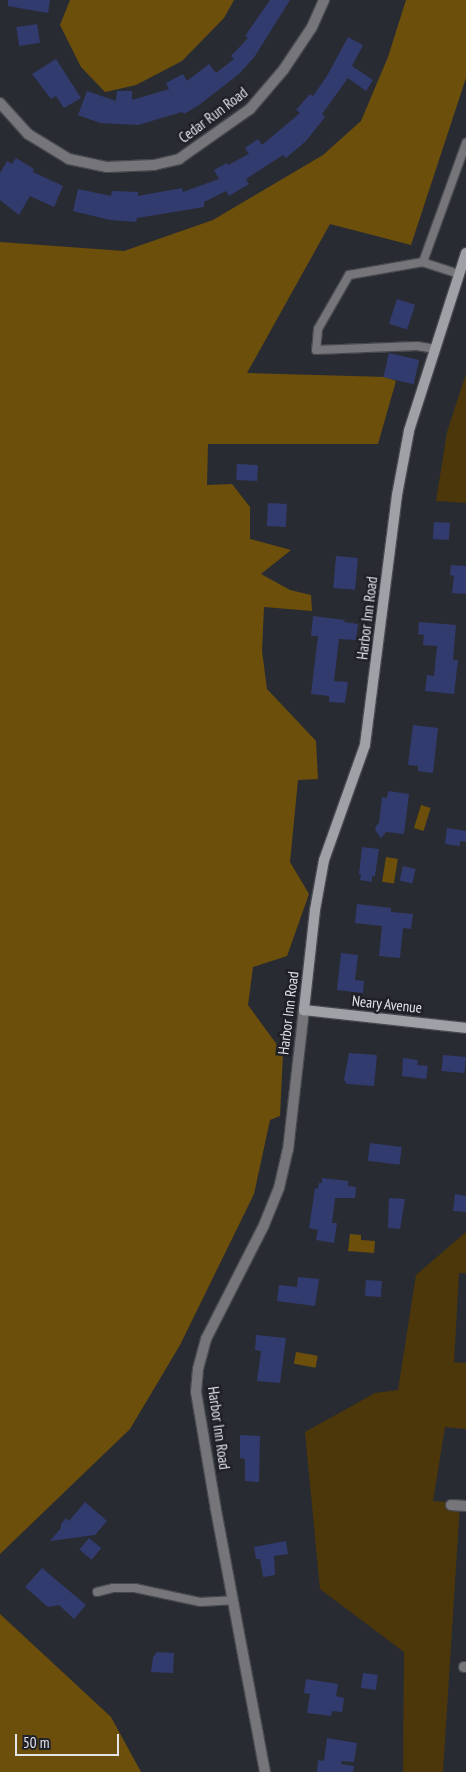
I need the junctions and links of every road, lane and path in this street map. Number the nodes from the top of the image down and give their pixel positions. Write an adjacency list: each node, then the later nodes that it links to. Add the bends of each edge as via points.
1 (324, 0): 2 (street, Cedar Run Road, via 312,27 284,69 250,109 179,159 154,166 107,168 69,159 28,134)
2 (0, 103)
3 (466, 143): 5 (lane)
4 (466, 254): 6 (main road, Harbor Inn Road)
5 (423, 262): 6 (lane); 7 (lane, via 349,275 318,329 316,350 417,346)
6 (460, 274): 7 (main road, Harbor Inn Road)
7 (436, 349): 8 (main road, Harbor Inn Road, via 409,431 397,495 365,745 324,860)
8 (304, 1010): 9 (main road, Neary Avenue); 13 (street, Harbor Inn Road, via 288,1150 279,1188 264,1225 206,1339 198,1369 196,1392)
9 (466, 1028)
10 (451, 1505): 11 (street)
11 (466, 1506)
12 (97, 1592): 13 (lane, via 130,1588 200,1602)
13 (233, 1600): 14 (street, Harbor Inn Road)
14 (265, 1772)

